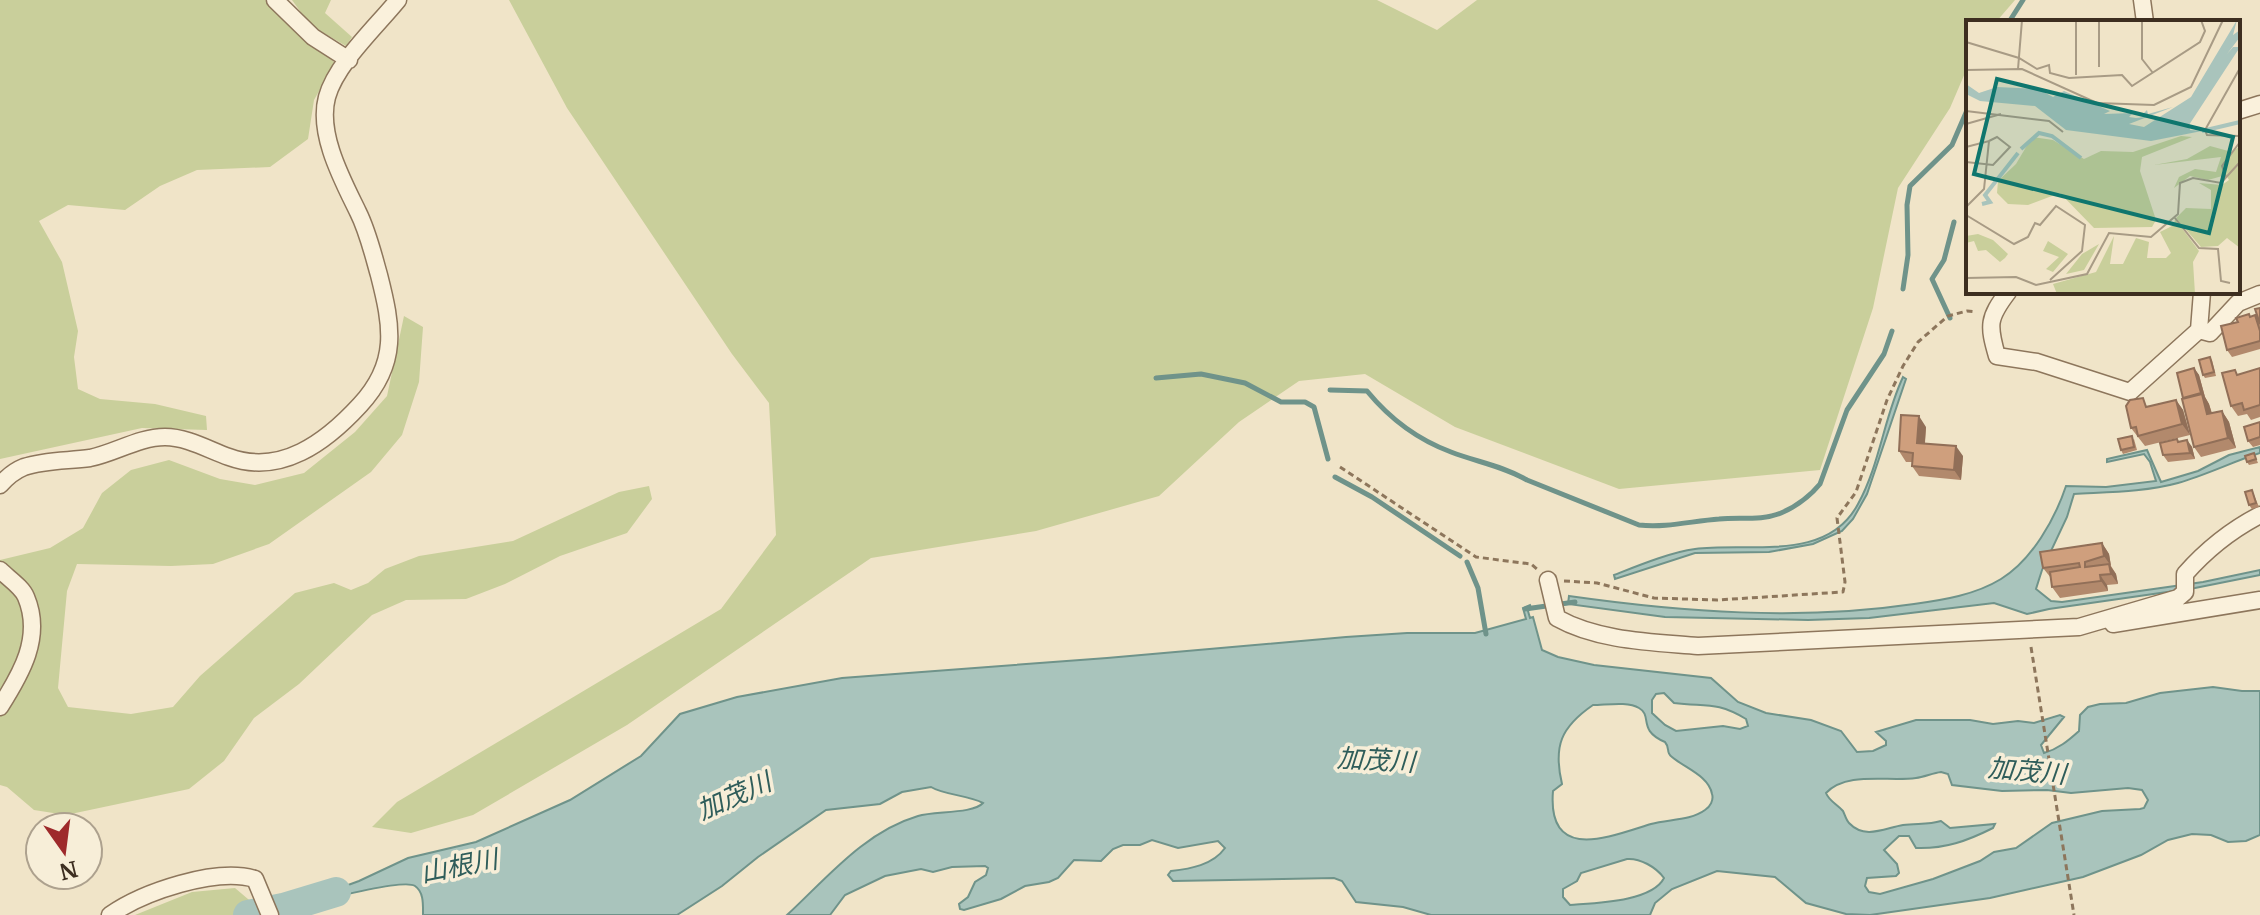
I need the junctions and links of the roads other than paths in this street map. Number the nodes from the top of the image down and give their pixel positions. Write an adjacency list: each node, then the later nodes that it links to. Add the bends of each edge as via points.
1 (275, 0): 5 (street, via 313,37)
2 (398, 0): 5 (street)
3 (2142, 0): 4 (street)
4 (2145, 20)
5 (349, 60): 12 (street, via 326,99 326,122 342,182 371,243 391,335 386,364 360,405 312,447 275,462 233,459 166,437 89,458 22,468)
6 (2260, 104): 7 (street)
7 (2240, 110)
8 (2006, 294): 11 (street, via 1992,313 1990,331 1997,356 2037,362 2130,392)
9 (2202, 294): 11 (street)
10 (2260, 294): 11 (street, via 2238,303 2210,333)
11 (2199, 330)
12 (0, 485)
13 (2260, 515): 17 (street, via 2199,558 2185,574 2185,592 2178,598)
14 (0, 570): 18 (street, via 25,595 33,632 24,667)
15 (1548, 580): 17 (street, via 1557,618 1575,629 1698,646)
16 (2260, 600): 17 (street, via 2127,624)
17 (2096, 624)
18 (0, 707)
19 (110, 915): 20 (street, via 157,890 243,875 255,879)
20 (270, 915)

